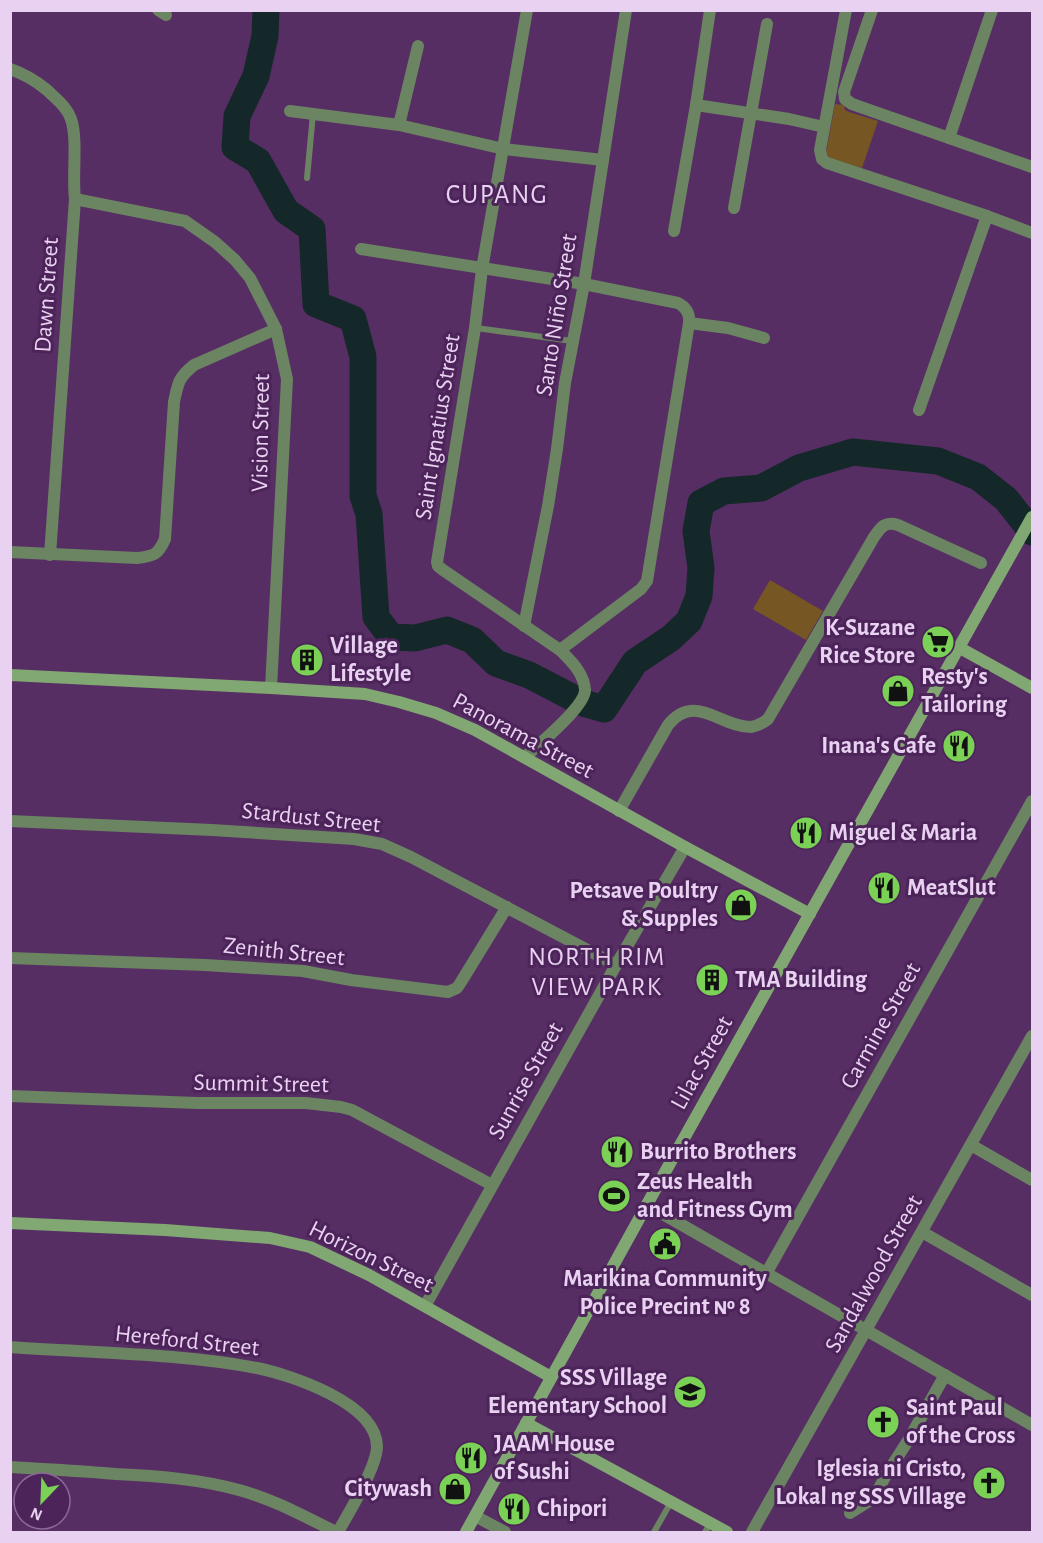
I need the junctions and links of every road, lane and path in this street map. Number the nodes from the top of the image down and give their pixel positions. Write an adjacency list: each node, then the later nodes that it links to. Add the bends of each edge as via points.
1 (527, 10): 17 (street, Saint Ignatius Street)
2 (626, 10): 18 (street, Santo Niño Street)
3 (710, 10): 10 (street)
4 (846, 10): 15 (street)
5 (872, 10): 16 (street, via 844,92 846,99)
6 (992, 10): 16 (street)
7 (767, 24): 13 (street)
8 (418, 46): 14 (street)
9 (10, 69): 21 (street, Dawn Street, via 24,74 60,101 72,120)
10 (696, 105): 13 (street); 24 (street)
11 (290, 111): 12 (street)
12 (313, 114): 14 (street); 20 (lane)
13 (752, 114): 15 (street); 22 (street)
14 (399, 125): 17 (street)
15 (824, 127): 23 (street, via 820,155 827,163)
16 (949, 138): 19 (street)
17 (504, 149): 18 (street); 27 (street, Saint Ignatius Street)
18 (603, 160): 28 (street, Santo Niño Street)
19 (1032, 167)
20 (307, 178)
21 (75, 199): 31 (street, Vision Street, via 185,221 235,260 250,278); 37 (street, Dawn Street)
22 (734, 208)
23 (987, 216): 25 (street); 34 (street)
24 (674, 231)
25 (1032, 233)
26 (361, 249): 27 (street)
27 (482, 268): 28 (street); 30 (street, Saint Ignatius Street)
28 (584, 284): 29 (street, via 678,303); 33 (street, Santo Niño Street)
29 (688, 317): 32 (street); 41 (street, via 647,581 641,590)
30 (475, 328): 33 (lane); 39 (street, Saint Ignatius Street, via 437,562)
31 (276, 329): 37 (street, via 194,365 178,381 165,540 157,553 137,558); 43 (street, Vision Street, via 287,379)
32 (764, 338)
33 (572, 341): 39 (street, Santo Niño Street, via 548,506)
34 (919, 410)
35 (1031, 520): 40 (street, Lilac Street)
36 (10, 552): 37 (street)
37 (50, 555)
38 (981, 563): 47 (street, via 898,525 884,525 768,719 750,727 698,711 679,715 668,725)
39 (524, 626): 41 (street, Saint Ignatius Street)
40 (960, 648): 44 (street); 51 (street, Lilac Street)
41 (560, 650): 45 (street, Saint Ignatius Street, via 582,677 584,696 575,710)
42 (10, 675): 43 (street, Panorama Street)
43 (271, 688): 45 (street, Panorama Street, via 364,694 399,702 436,713)
44 (1032, 688)
45 (525, 757): 47 (street, Panorama Street)
46 (1032, 801): 63 (street, Carmine Street)
47 (619, 811): 49 (street, Panorama Street)
48 (10, 821): 50 (street, Stardust Street, via 354,839 382,844)
49 (685, 847): 51 (street, Panorama Street); 53 (street, Sunrise Street)
50 (507, 907): 52 (street, Zenith Street, via 457,988 448,992 303,971); 53 (street, Stardust Street)
51 (810, 914): 60 (street, Lilac Street)
52 (10, 957)
53 (616, 965): 59 (street, Sunrise Street)
54 (1032, 1036): 55 (street, Sandalwood Street)
55 (1027, 1058): 57 (street, Sandalwood Street)
56 (10, 1096): 59 (street, Summit Street, via 341,1107)
57 (970, 1145): 58 (street); 62 (street, Sandalwood Street)
58 (1032, 1180)
59 (492, 1185): 65 (street, Sunrise Street)
60 (647, 1205): 63 (street); 69 (street, Lilac Street)
61 (10, 1223): 65 (street, Horizon Street, via 292,1241 335,1258)
62 (922, 1232): 64 (street); 66 (street, Sandalwood Street)
63 (767, 1272): 66 (street)
64 (1032, 1295)
65 (425, 1306): 69 (street, Horizon Street)
66 (866, 1331): 68 (street); 82 (street, Sandalwood Street)
67 (10, 1347): 77 (street, Hereford Street, via 200,1359 283,1375 340,1399 358,1411 374,1432 377,1444 370,1471)
68 (945, 1376): 71 (street); 74 (street, via 874,1498)
69 (551, 1377): 70 (street, Lilac Street)
70 (526, 1423): 73 (street); 75 (street, Lilac Street)
71 (1032, 1425)
72 (10, 1467): 77 (street, via 164,1477 242,1490)
73 (671, 1502): 76 (street); 80 (lane)
74 (850, 1513)
75 (475, 1516): 78 (street, Lilac Street); 79 (street)
76 (708, 1528): 81 (street)
77 (337, 1533)
78 (466, 1533)
79 (505, 1533)
80 (654, 1533)
81 (727, 1533)
82 (752, 1533)

